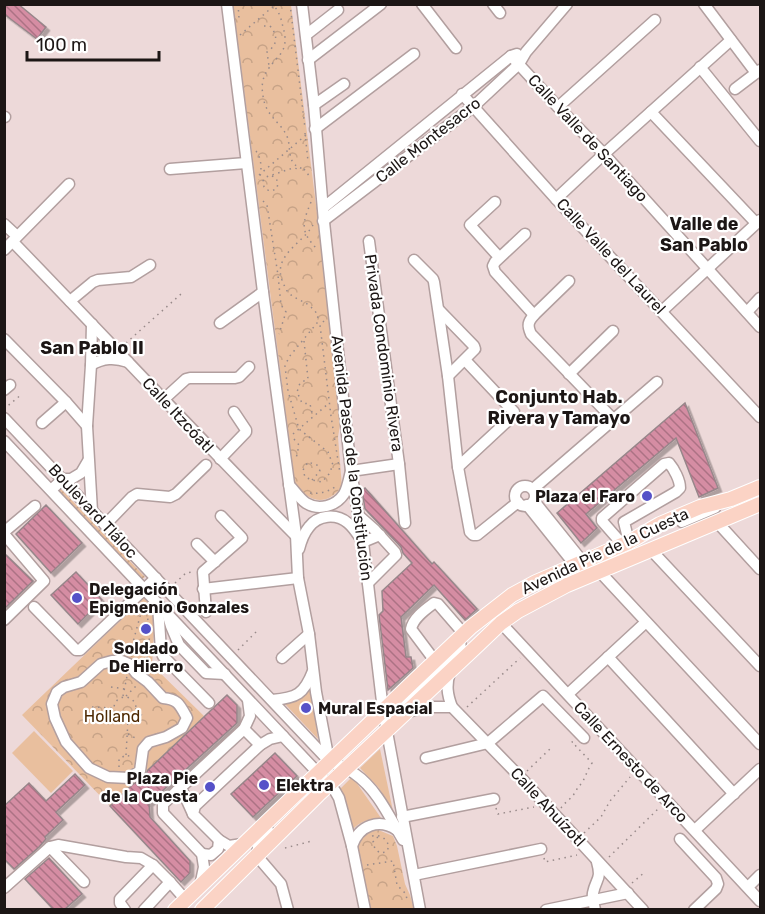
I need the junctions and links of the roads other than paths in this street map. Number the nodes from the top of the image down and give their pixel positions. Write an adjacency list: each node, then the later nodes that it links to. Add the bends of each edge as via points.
1 (227, 4): 29 (street)
2 (302, 4): 9 (street, Avenida Paseo de la Constitución)
3 (381, 4): 15 (street)
4 (422, 4): 11 (street)
5 (567, 4): 12 (street, Calle Montesacro)
6 (704, 4): 10 (street)
7 (338, 10): 9 (street)
8 (655, 20): 24 (street)
9 (306, 35): 15 (street, Avenida Paseo de la Constitución)
10 (731, 40): 17 (street); 18 (street)
11 (456, 48)
12 (526, 52): 14 (street, Calle Montesacro); 16 (street, Calle Montesacro)
13 (414, 54): 26 (street)
14 (511, 56): 16 (street, Calle Valle de Santiago); 21 (street, Calle Montesacro)
15 (308, 60): 22 (street, Avenida Paseo de la Constitución)
16 (519, 64): 23 (street, Calle Montesacro); 24 (street, Calle Valle de Santiago)
17 (700, 67): 25 (street); 27 (street)
18 (758, 71): 20 (street)
19 (344, 84): 22 (street)
20 (735, 89)
21 (462, 94): 23 (street, Calle Valle del Laurel); 34 (street, Calle Montesacro)
22 (314, 105): 26 (street, Avenida Paseo de la Constitución)
23 (474, 106): 32 (street, Calle Valle del Laurel); 35 (street, Calle Montesacro)
24 (558, 107): 28 (street, Calle Valle de Santiago)
25 (651, 112): 28 (street); 36 (street)
26 (310, 132): 34 (street, Avenida Paseo de la Constitución)
27 (760, 141)
28 (604, 154): 32 (street); 44 (street, Calle Valle de Santiago)
29 (246, 163): 30 (street); 46 (street, via 254,182)
30 (170, 169)
31 (69, 184): 40 (street)
32 (556, 199): 50 (street, Calle Valle del Laurel)
33 (495, 202): 41 (street, via 470,225)
34 (323, 208): 35 (street, Avenida Paseo de la Constitución)
35 (319, 221): 79 (street, Avenida Paseo de la Constitución)
36 (758, 222): 44 (street)
37 (4, 224): 40 (street, Calle Itzcóatl)
38 (525, 234): 41 (street)
39 (369, 241): 76 (street, Privada Condominio Rivera)
40 (11, 243): 48 (street, Calle Itzcóatl)
41 (499, 257): 52 (street, via 494,269)
42 (414, 260): 49 (street, via 433,279)
43 (150, 265): 48 (street, via 131,277 93,282)
44 (709, 268): 50 (street); 51 (street, Calle Valle de Santiago)
45 (569, 281): 52 (street)
46 (263, 292): 53 (street); 81 (street)
47 (760, 298): 51 (street)
48 (70, 301): 54 (street, Calle Itzcóatl)
49 (439, 310): 58 (street, via 474,346); 63 (street)
50 (662, 311): 68 (street, Calle Valle del Laurel)
51 (747, 312): 55 (street, Calle Valle de Santiago)
52 (534, 315): 62 (street, via 528,325 531,334)
53 (220, 323)
54 (92, 324): 59 (street, Calle Itzcóatl); 60 (street)
55 (760, 327)
56 (613, 331): 62 (street)
57 (4, 339): 66 (street)
58 (465, 360): 63 (street); 78 (street, via 514,415)
59 (128, 362): 60 (street, via 112,358); 65 (street, Calle Itzcóatl)
60 (91, 365): 72 (street)
61 (249, 367): 65 (street, via 235,378 186,379)
62 (569, 374): 70 (street)
63 (448, 376): 78 (street)
64 (657, 382): 70 (street)
65 (163, 400): 74 (street, Calle Itzcóatl)
66 (66, 402): 71 (street); 72 (street)
67 (234, 412): 74 (street, via 246,432)
68 (760, 416)
69 (4, 418): 80 (street, Boulevard Tláloc)
70 (613, 419): 84 (street)
71 (42, 423)
72 (87, 426): 75 (street)
73 (4, 441): 83 (street, Boulevard Tláloc)
74 (220, 459): 94 (street, Calle Itzcóatl)
75 (88, 461): 80 (street, via 81,472); 87 (street)
76 (399, 464): 79 (street, Privada Condominio Rivera); 91 (street, Privada Condominio Rivera)
77 (206, 465): 92 (street, via 176,494 136,494)
78 (459, 467): 84 (street, via 473,535)
79 (351, 471): 81 (street, via 342,496 324,507 309,504); 88 (street, Avenida Paseo de la Constitución)
80 (63, 479): 83 (street); 87 (street, Boulevard Tláloc)
81 (290, 485): 94 (street)
82 (760, 487): 98 (main road, Avenida Pie de la Cuesta, via 660,524)
83 (51, 490): 109 (street, Boulevard Tláloc)
84 (528, 499): 102 (street)
85 (760, 504): 90 (main road, Avenida Pie de la Cuesta)
86 (35, 506): 93 (street)
87 (92, 511): 92 (street, Boulevard Tláloc)
88 (358, 515): 95 (street); 96 (street, Avenida Paseo de la Constitución)
89 (221, 516): 101 (street, via 242,538)
90 (717, 522): 99 (main road, Avenida Pie de la Cuesta); 103 (street)
91 (405, 524)
92 (105, 525): 105 (street, Boulevard Tláloc)
93 (4, 533): 112 (street, via 44,581)
94 (296, 535): 100 (street)
95 (380, 535): 96 (street); 107 (street, via 396,555)
96 (363, 542): 100 (street, via 347,522 328,516 308,528); 107 (street, Avenida Paseo de la Constitución)
97 (197, 544): 101 (street)
98 (626, 544): 98 (street, via 602,518 669,463 680,488 624,522); 102 (main road, Avenida Pie de la Cuesta)
99 (651, 550): 104 (main road, Avenida Pie de la Cuesta); 121 (street)
100 (297, 552): 106 (street)
101 (215, 562): 108 (street, via 202,572)
102 (579, 563): 116 (main road, Avenida Pie de la Cuesta, via 521,590)
103 (760, 569)
104 (598, 571): 113 (street); 114 (main road, Avenida Pie de la Cuesta, via 535,601)
105 (156, 578): 109 (street); 126 (street, Boulevard Tláloc)
106 (298, 578): 108 (street); 115 (street)
107 (368, 583): 128 (street, Avenida Paseo de la Constitución)
108 (203, 589): 111 (street)
109 (151, 597): 110 (street, via 76,650); 125 (street, Boulevard Tláloc); 127 (street, via 163,656)
110 (34, 608)
111 (206, 612)
112 (4, 620)
113 (646, 622): 117 (street); 136 (street)
114 (501, 623): 122 (main road, Avenida Pie de la Cuesta); 124 (street, Calle Ernesto de Arco)
115 (309, 634): 118 (street); 123 (street)
116 (462, 636): 119 (main road, Avenida Pie de la Cuesta); 119 (street, via 438,604 415,620 411,628); 128 (street, via 461,652 396,712)
117 (608, 657): 124 (street); 145 (street)
118 (282, 658)
119 (435, 661): 128 (main road, Avenida Pie de la Cuesta)
120 (129, 664): 120 (street, via 101,664 81,682 57,692 52,704 66,742 89,768 108,777 129,778 140,771 143,749 149,742 182,729 187,718 180,705 163,698)
121 (760, 666)
122 (451, 669): 129 (street, via 447,695); 130 (main road, Avenida Pie de la Cuesta)
123 (313, 671): 126 (street, via 306,688 296,696); 139 (street)
124 (568, 694): 150 (street, Calle Ernesto de Arco)
125 (248, 700): 131 (street, via 250,716); 133 (street, Boulevard Tláloc)
126 (272, 700): 139 (street, Boulevard Tláloc)
127 (209, 704)
128 (383, 710): 132 (street, Avenida Paseo de la Constitución); 139 (main road, Avenida Pie de la Cuesta)
129 (456, 710): 130 (street, via 427,707); 135 (street, Calle Ahuízotl)
130 (408, 712): 132 (main road, Avenida Pie de la Cuesta)
131 (244, 729): 137 (street); 144 (street)
132 (387, 730): 140 (main road, Avenida Pie de la Cuesta); 148 (street, Avenida Paseo de la Constitución)
133 (283, 736): 137 (street); 142 (street, Boulevard Tláloc)
134 (582, 737): 135 (street, via 543,696)
135 (488, 743): 138 (street); 160 (street, Calle Ahuízotl)
136 (760, 744)
137 (260, 745): 147 (street, via 195,806)
138 (426, 758)
139 (330, 760): 140 (street, Boulevard Tláloc); 142 (main road, Avenida Pie de la Cuesta); 143 (main road)
140 (346, 769): 143 (main road, Avenida Pie de la Cuesta); 149 (street, Boulevard Tláloc, via 369,788)
141 (760, 769): 145 (street)
142 (317, 773): 143 (street, Boulevard Tláloc); 153 (main road, Avenida Pie de la Cuesta)
143 (329, 785): 154 (street, via 339,798); 159 (main road, Avenida Pie de la Cuesta)
144 (177, 791): 147 (street, via 184,794); 158 (street, via 163,804 163,813)
145 (734, 794): 150 (street)
146 (494, 799): 148 (street)
147 (193, 814): 152 (street)
148 (402, 817): 156 (street, Avenida Paseo de la Constitución)
149 (397, 830): 154 (street, via 381,824 369,826); 156 (street, Boulevard Tláloc)
150 (695, 830): 167 (street, Calle Ernesto de Arco)
151 (680, 839): 181 (street, via 718,884)
152 (219, 840): 153 (street, via 229,846); 158 (street, via 218,849 211,855)
153 (243, 844): 166 (main road, Avenida Pie de la Cuesta)
154 (352, 846): 178 (street)
155 (50, 848): 161 (street, via 58,844 141,858); 164 (street); 168 (street)
156 (408, 848): 162 (street, Avenida Paseo de la Constitución)
157 (541, 849): 162 (street)
158 (202, 854): 166 (street)
159 (257, 856): 176 (main road, Avenida Pie de la Cuesta); 177 (street, via 282,884)
160 (595, 858): 169 (street, Calle Ahuízotl); 172 (street, via 600,872 593,892)
161 (153, 865): 165 (street); 174 (street, via 120,899)
162 (414, 875): 173 (street, Avenida Paseo de la Constitución)
163 (760, 875): 167 (street)
164 (84, 882)
165 (170, 882): 171 (street); 175 (street)
166 (200, 886): 171 (main road, Avenida Pie de la Cuesta)
167 (748, 887): 170 (street, Calle Ernesto de Arco)
168 (4, 888)
169 (626, 891): 172 (street); 180 (street, Calle Ahuízotl)
170 (760, 901)
171 (180, 904)
172 (594, 905): 179 (street)
173 (420, 906)
174 (125, 909)
175 (144, 909)
176 (202, 909)
177 (288, 909)
178 (365, 909)
179 (546, 909)
180 (643, 909)
181 (694, 909)

